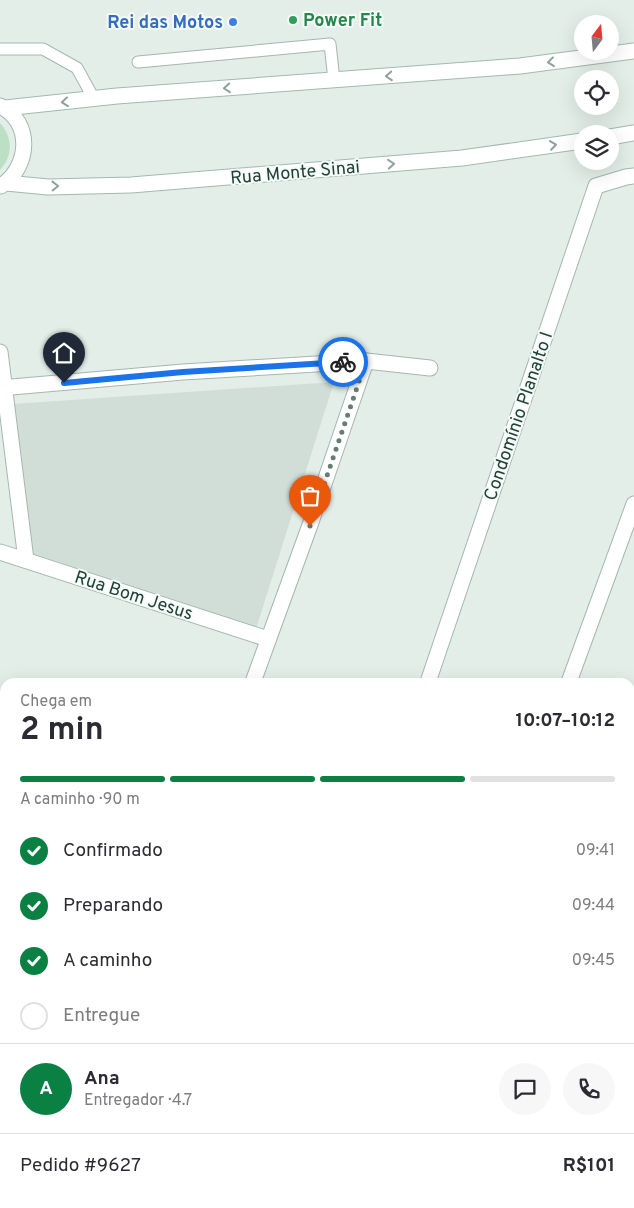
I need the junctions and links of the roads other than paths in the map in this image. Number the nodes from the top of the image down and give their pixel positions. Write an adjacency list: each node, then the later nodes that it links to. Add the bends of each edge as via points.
1 (0, 49): 5 (lane, via 42,49 78,68)
2 (634, 51): 4 (street, one-way to 4, via 520,66)
3 (138, 62): 4 (lane, via 330,44)
4 (334, 80): 5 (street, one-way to 5)
5 (94, 99): 6 (street, one-way to 6)
6 (2, 107): 11 (street, via 14,118 24,144 20,165)
7 (634, 133): 8 (street)
8 (619, 136)
9 (574, 142): 11 (street, Rua Monte Sinai, one-way to 9, via 131,185 462,158)
10 (634, 176): 21 (street, Condomínio Planalto I, via 596,186)
11 (3, 185)
12 (0, 352): 15 (street)
13 (366, 361): 14 (street); 15 (street, via 183,372); 19 (street)
14 (430, 368)
15 (2, 388): 18 (street)
16 (634, 504): 22 (street)
17 (0, 552): 18 (street, Rua Bom Jesus)
18 (26, 560): 19 (street, Rua Bom Jesus)
19 (268, 639): 20 (street)
20 (253, 678)
21 (429, 678)
22 (570, 678)

